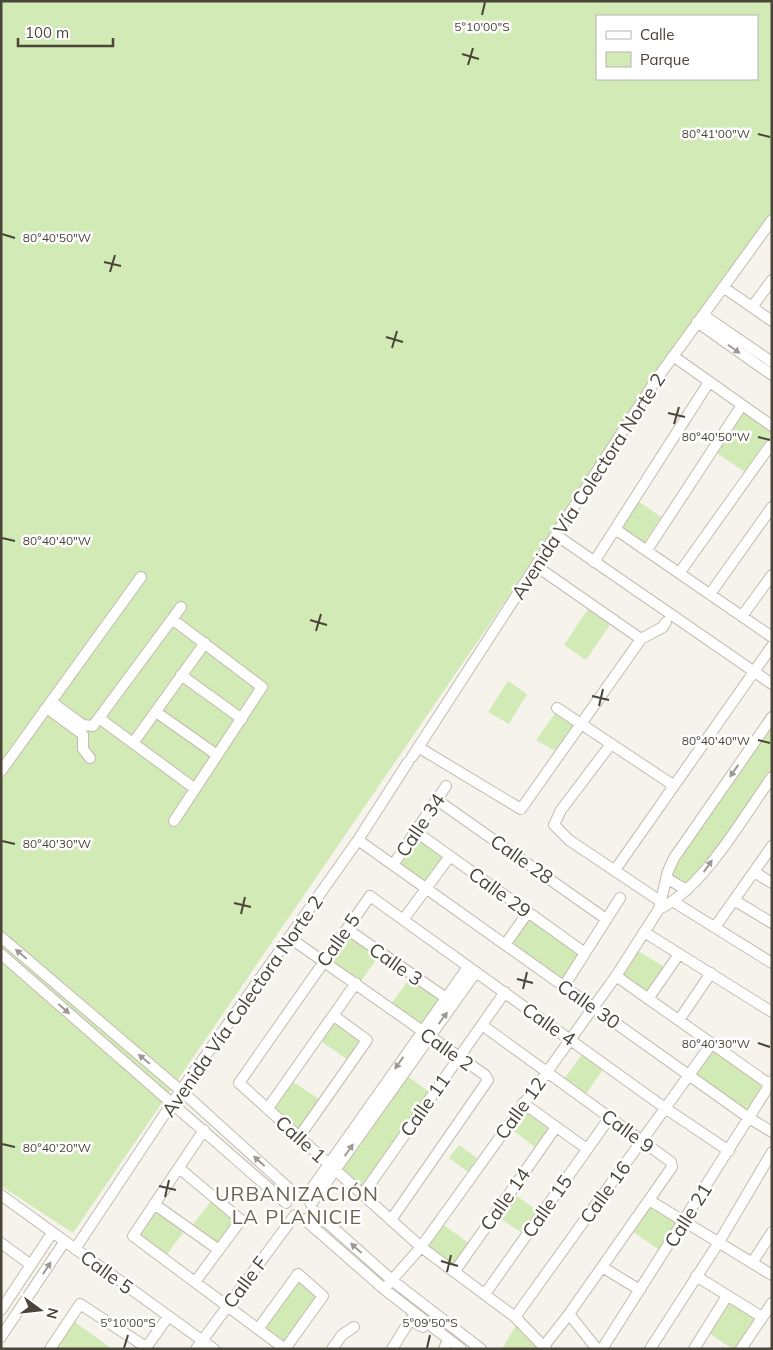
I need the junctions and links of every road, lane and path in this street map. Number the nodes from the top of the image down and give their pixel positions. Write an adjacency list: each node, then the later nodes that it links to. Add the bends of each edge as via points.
1 (772, 220): 3 (street, Avenida Vía Colectora Norte 2)
2 (772, 280): 4 (street)
3 (723, 287): 4 (street); 5 (street, Avenida Vía Colectora Norte 2)
4 (752, 307): 6 (street)
5 (700, 319): 7 (street, Avenida Vía Colectora Norte 2); 8 (street); 9 (street, one-way to 9)
6 (772, 321)
7 (673, 356): 10 (street); 16 (street, Avenida Vía Colectora Norte 2)
8 (772, 362)
9 (772, 375)
10 (709, 382): 11 (street); 15 (street)
11 (742, 405): 12 (street); 17 (street)
12 (772, 426)
13 (772, 443): 20 (street)
14 (772, 507): 23 (street)
15 (615, 529): 17 (street); 18 (street)
16 (556, 535): 18 (street); 19 (street, Avenida Vía Colectora Norte 2)
17 (647, 550): 20 (street)
18 (594, 562): 32 (street)
19 (536, 566): 29 (street); 45 (street, Avenida Vía Colectora Norte 2)
20 (680, 572): 23 (street)
21 (772, 575): 25 (street)
22 (141, 577): 35 (street)
23 (710, 594): 25 (street)
24 (181, 607): 26 (street)
25 (742, 616): 28 (street)
26 (172, 619): 30 (street); 40 (street)
27 (666, 622): 29 (street)
28 (772, 637)
29 (641, 639): 42 (street)
30 (204, 643): 33 (street); 41 (street, via 262,685)
31 (772, 646): 32 (street)
32 (754, 671): 34 (street); 51 (street)
33 (181, 675): 38 (street); 41 (street)
34 (772, 684)
35 (52, 700): 37 (street); 40 (street, via 87,727 93,726)
36 (557, 708): 42 (street)
37 (45, 709): 47 (street, via 81,732 82,750); 48 (street)
38 (156, 712): 43 (street); 46 (street)
39 (772, 717): 62 (street, one-way to 62, via 674,858)
40 (99, 718): 43 (street)
41 (242, 719): 46 (street)
42 (581, 725): 44 (street); 45 (street, via 521,809)
43 (133, 743): 52 (street)
44 (611, 744): 51 (street); 60 (street, via 561,810 554,825 569,840)
45 (418, 747): 56 (street, Avenida Vía Colectora Norte 2)
46 (217, 755): 52 (street)
47 (90, 758)
48 (1, 771)
49 (772, 777): 65 (street, one-way to 49, via 698,881)
50 (446, 786): 53 (street, Calle 34)
51 (674, 786): 60 (street)
52 (194, 788): 54 (street)
53 (438, 800): 55 (street, Calle 34); 72 (street, Calle 28)
54 (174, 821)
55 (415, 831): 58 (street, Calle 29); 59 (street, Calle 34)
56 (358, 840): 59 (street, Calle 30); 79 (street, Avenida Vía Colectora Norte 2)
57 (772, 846): 61 (street)
58 (450, 856): 64 (street); 71 (street, Calle 29)
59 (393, 865): 64 (street, Calle 30)
60 (615, 870): 70 (street)
61 (754, 872): 63 (street); 68 (street)
62 (666, 878): 65 (street); 70 (street)
63 (772, 883)
64 (427, 888): 73 (street); 80 (street, Calle 30)
65 (687, 890): 69 (street)
66 (370, 896): 73 (street, Calle 4); 76 (street, Calle 5)
67 (620, 898): 72 (street)
68 (734, 900): 74 (street); 75 (street)
69 (674, 902): 70 (street); 75 (street)
70 (659, 905): 77 (street, Calle 12)
71 (528, 912): 80 (street); 81 (street, Calle 29)
72 (606, 919): 81 (street)
73 (403, 920): 86 (street, Calle 4)
74 (772, 923)
75 (714, 927): 85 (street)
76 (347, 929): 84 (street, Calle 5); 92 (street, Calle 3)
77 (644, 932): 83 (street); 88 (street, Calle 12)
78 (1, 937): 107 (street, one-way to 78)
79 (290, 938): 84 (street, Calle 2); 107 (street, Avenida Vía Colectora Norte 2)
80 (505, 945): 90 (street, Calle 30)
81 (585, 953): 90 (street)
82 (1, 954): 108 (street, one-way to 108)
83 (679, 954): 87 (street); 93 (street)
84 (324, 961): 89 (street, Calle 2); 106 (street, Calle 5)
85 (772, 963)
86 (472, 969): 91 (street, Calle 4); 92 (street); 99 (street, one-way to 86)
87 (711, 973): 95 (street); 97 (street)
88 (616, 976): 93 (street); 94 (street, Calle 12)
89 (356, 983): 96 (street); 99 (street, Calle 2)
90 (564, 986): 94 (street, Calle 30)
91 (505, 992): 98 (street, Calle 11); 100 (street, Calle 4)
92 (446, 998): 99 (street)
93 (648, 999): 97 (street)
94 (593, 1007): 100 (street, Calle 12); 104 (street, Calle 30)
95 (772, 1012)
96 (334, 1016): 110 (street); 117 (street, via 367,1040)
97 (679, 1020): 101 (street)
98 (482, 1025): 102 (street, Calle 11); 103 (street, Calle 9)
99 (425, 1034): 102 (street, Calle 2); 122 (street)
100 (570, 1038): 103 (street, Calle 12); 111 (street, Calle 4)
101 (712, 1043): 104 (street, Calle 16); 105 (street)
102 (458, 1058): 124 (street, Calle 11); 131 (street, Calle 2, via 488,1080)
103 (546, 1072): 109 (street, Calle 12); 112 (street, Calle 9)
104 (689, 1074): 111 (street, Calle 16); 113 (street, Calle 30)
105 (771, 1082): 113 (street, Calle 21)
106 (239, 1083): 110 (street, Calle 1)
107 (181, 1091): 108 (street, Avenida Vía Colectora Norte 2); 127 (street, one-way to 107)
108 (172, 1103): 115 (street); 139 (street, Avenida Vía Colectora Norte 2)
109 (523, 1103): 114 (street); 138 (street, Calle 12)
110 (268, 1108): 117 (street, Calle 1)
111 (665, 1108): 118 (street, Calle 16); 120 (street, Calle 4)
112 (610, 1117): 118 (street, Calle 9); 119 (street, Calle 15)
113 (749, 1118): 116 (street, Calle 30); 120 (street, Calle 21)
114 (556, 1127): 119 (street); 144 (street, Calle 14)
115 (204, 1130): 123 (street); 128 (street)
116 (772, 1132)
117 (299, 1137): 122 (street, Calle 1)
118 (642, 1141): 126 (street, Calle 9, via 671,1162 672,1167); 158 (street, Calle 16)
119 (587, 1149): 151 (street, Calle 15)
120 (729, 1151): 132 (street, Calle 21)
121 (772, 1152): 136 (street)
122 (332, 1167): 124 (street, Calle 1); 127 (street)
123 (179, 1168): 129 (street); 140 (street, via 241,1220)
124 (362, 1194): 131 (street, Calle 1)
125 (1, 1195): 134 (street, Calle 5)
126 (649, 1200): 132 (street); 143 (street, Calle 9)
127 (306, 1202): 128 (street); 130 (street, Calle F, via 309,1218); 147 (street, one-way to 127)
128 (286, 1203): 130 (street)
129 (154, 1204): 140 (street); 148 (street, via 132,1236)
130 (300, 1217): 149 (street); 154 (street, Calle F)
131 (391, 1220): 138 (street, Calle 1)
132 (684, 1223): 136 (street); 150 (street, Calle 21)
133 (772, 1232): 141 (street)
134 (52, 1233): 135 (street, Calle 5); 142 (street)
135 (65, 1241): 139 (street, Calle 5); 161 (street, one-way to 135)
136 (719, 1242): 141 (street); 145 (street)
137 (1, 1243): 142 (street)
138 (421, 1246): 144 (street, Calle 1); 147 (street, Calle 12)
139 (76, 1249): 157 (street, Calle 5)
140 (219, 1250): 148 (street)
141 (752, 1263): 146 (street)
142 (31, 1265): 155 (street)
143 (602, 1266): 150 (street); 156 (street, Calle 9)
144 (455, 1271): 151 (street, Calle 1)
145 (696, 1276): 152 (street); 176 (street)
146 (772, 1276)
147 (393, 1280): 149 (street, Calle 12); 173 (street)
148 (195, 1282): 154 (street)
149 (384, 1289): 172 (street)
150 (640, 1290): 175 (street, Calle 21)
151 (485, 1294): 158 (street, Calle 1)
152 (727, 1296): 159 (street); 177 (street)
153 (772, 1303): 159 (street)
154 (227, 1306): 160 (street); 162 (street, Calle F)
155 (1, 1310)
156 (569, 1314): 167 (street, Calle 9); 174 (street)
157 (168, 1317): 162 (street, Calle 5); 165 (street)
158 (515, 1317): 167 (street, Calle 1)
159 (762, 1317): 178 (street)
160 (258, 1329): 166 (street); 166 (street, via 298,1274 324,1296)
161 (1, 1338)
162 (199, 1345): 168 (street, Calle 5)
163 (447, 1347): 171 (street, via 410,1320)
164 (50, 1348): 165 (street, via 80,1304)
165 (145, 1348)
166 (285, 1348)
167 (545, 1348)
168 (214, 1349)
169 (332, 1349): 170 (street, via 342,1335 354,1327)
170 (341, 1349)
171 (392, 1349)
172 (461, 1349)
173 (481, 1349)
174 (597, 1349)
175 (602, 1349)
176 (650, 1349)
177 (694, 1349)
178 (741, 1349)

